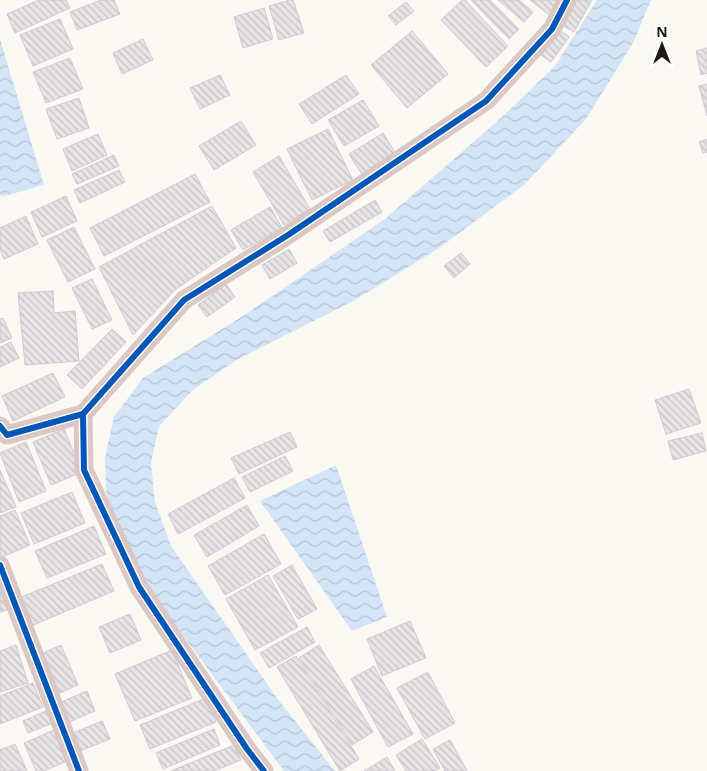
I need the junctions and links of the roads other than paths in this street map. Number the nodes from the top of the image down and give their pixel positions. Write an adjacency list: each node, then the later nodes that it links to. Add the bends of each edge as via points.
1 (567, 0): 2 (street, via 552,29 486,101 288,235 184,300)
2 (83, 414): 3 (street, via 7,435); 6 (street, via 84,470 139,587)
3 (0, 426)
4 (0, 565): 5 (street)
5 (79, 771)
6 (264, 771)

